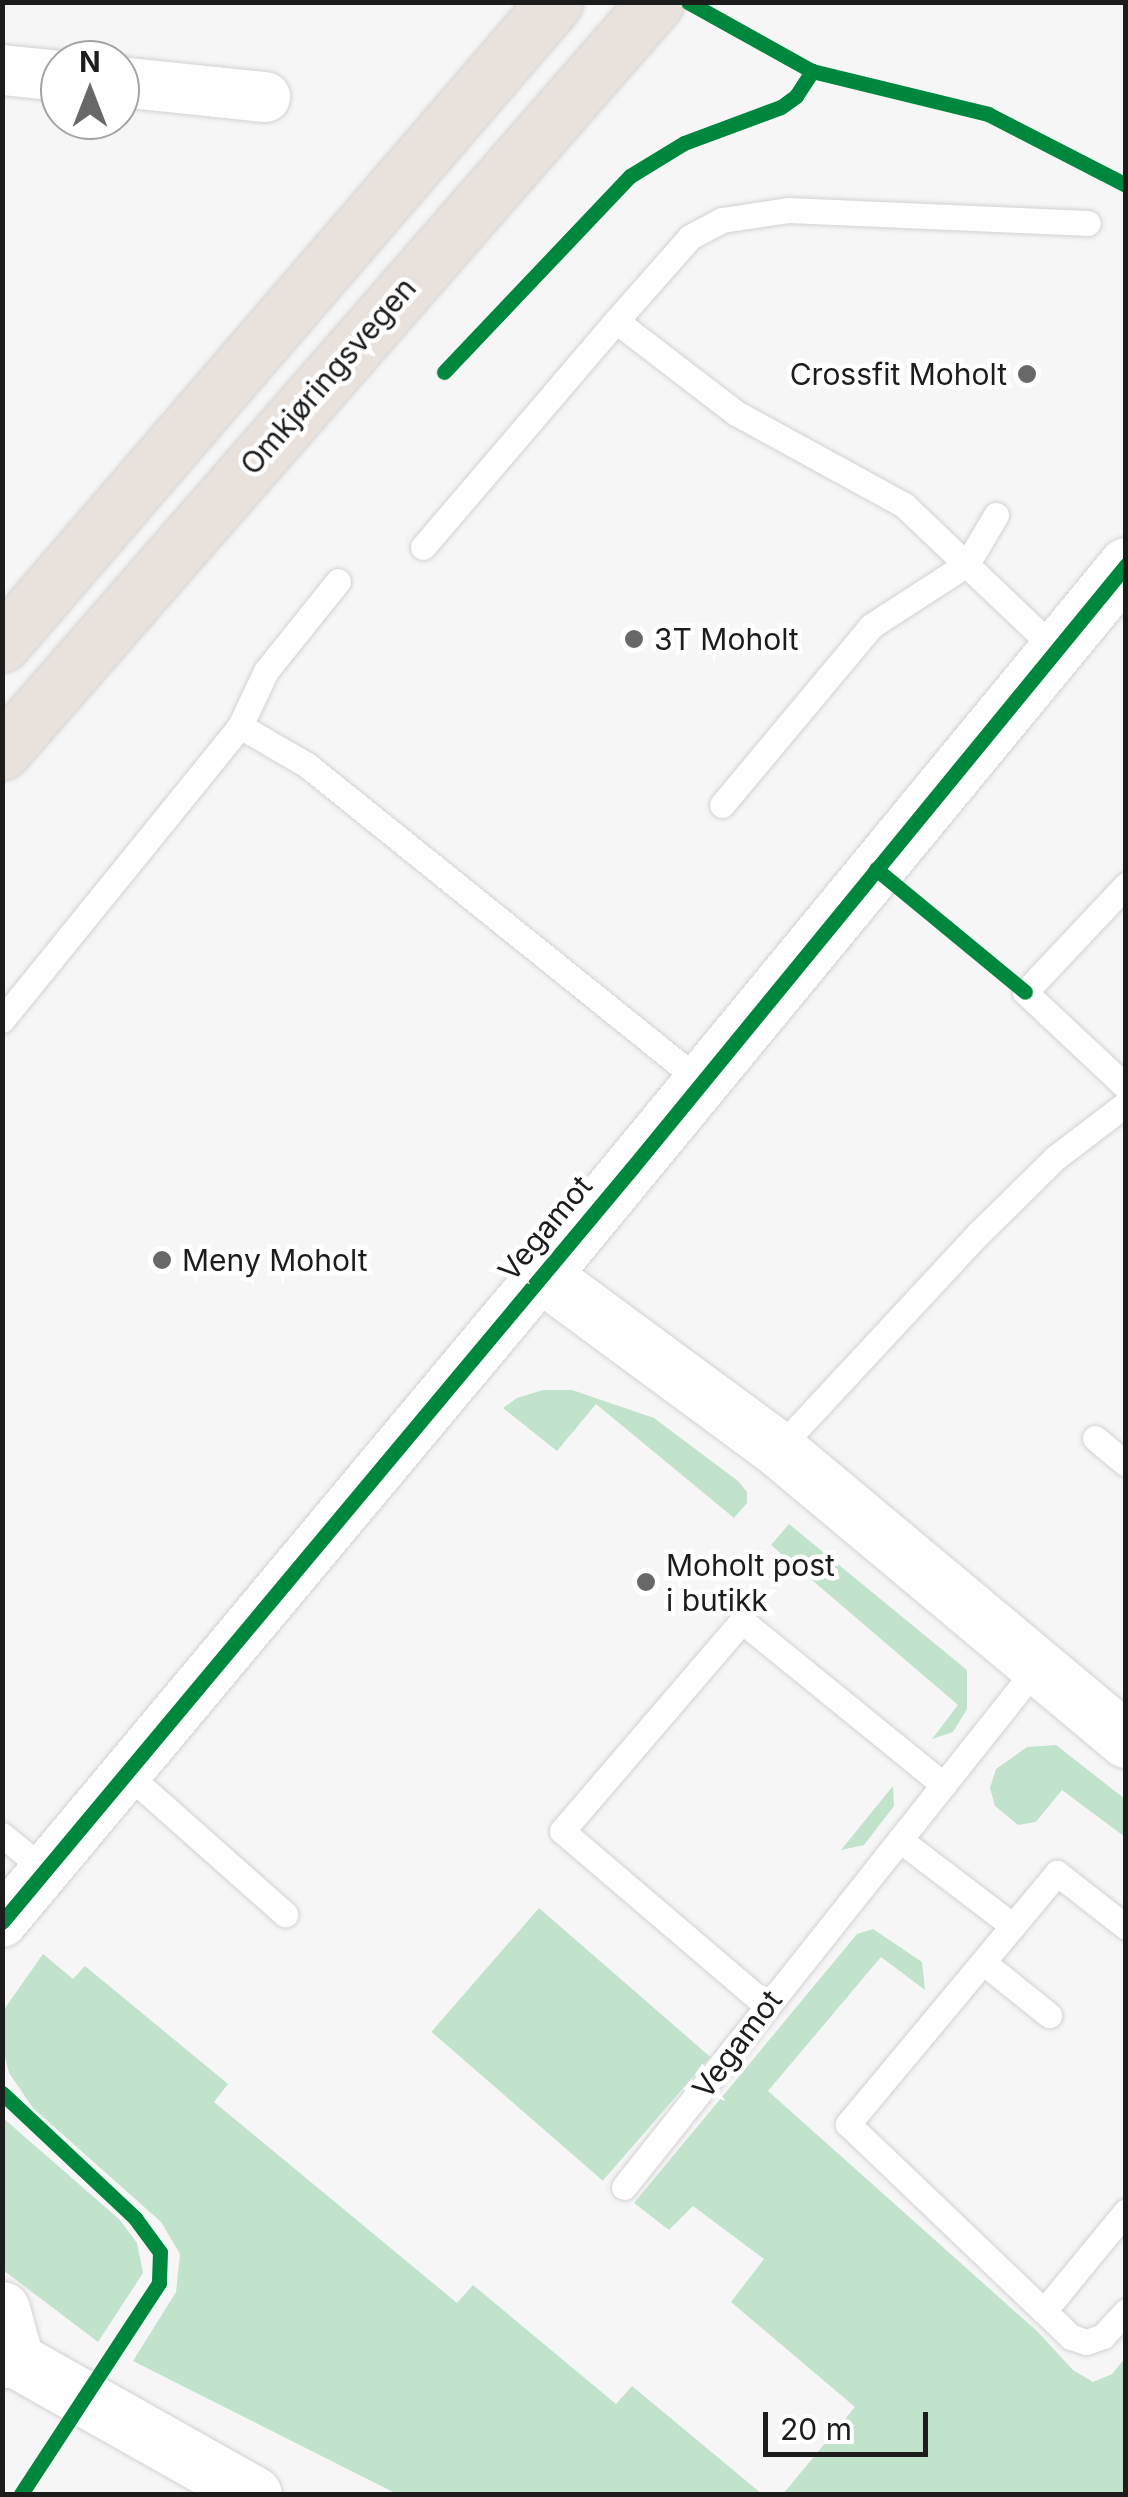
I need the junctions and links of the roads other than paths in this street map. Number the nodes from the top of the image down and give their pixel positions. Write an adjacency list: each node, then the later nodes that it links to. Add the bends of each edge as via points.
1 (656, 2): 17 (highway, Omkjøringsvegen)
2 (543, 16): 14 (highway)
3 (2, 70): 4 (street)
4 (40, 74)
5 (140, 84): 6 (street)
6 (266, 97)
7 (1088, 223): 8 (lane, via 789,210 722,220 690,237)
8 (616, 321): 10 (lane); 11 (lane, via 736,413 904,504)
9 (996, 515): 11 (lane)
10 (423, 547)
11 (967, 564): 15 (lane); 18 (lane, via 871,626)
12 (1126, 565): 15 (street, Vegamot)
13 (338, 582): 16 (lane, via 266,671)
14 (2, 644)
15 (1056, 650): 21 (street, Vegamot)
16 (240, 726): 20 (lane); 21 (lane, via 306,765)
17 (2, 752)
18 (722, 805)
19 (1126, 885): 22 (lane, via 1025,992)
20 (2, 1020)
21 (700, 1080): 24 (street, Vegamot)
22 (1126, 1086)
23 (1126, 1104): 26 (lane, via 1055,1158 978,1234)
24 (542, 1275): 26 (street, Vegamot); 30 (street, Vegamot)
25 (1095, 1438): 27 (lane)
26 (778, 1449): 28 (street, Vegamot)
27 (1126, 1464)
28 (1038, 1667): 29 (street, Vegamot); 31 (lane, Vegamot)
29 (1126, 1740)
30 (126, 1773): 34 (street, Vegamot); 35 (lane)
31 (944, 1785): 33 (lane, Vegamot); 40 (lane, via 742,1621 562,1831)
32 (2, 1835): 34 (lane)
33 (900, 1840): 37 (lane); 40 (lane, Vegamot)
34 (44, 1868): 36 (street, Vegamot)
35 (285, 1914)
36 (2, 1922)
37 (1013, 1926): 38 (lane, via 1057,1873); 39 (lane)
38 (1126, 1927)
39 (983, 1962): 41 (lane); 44 (lane, via 848,2124)
40 (766, 2005): 42 (lane, Vegamot, via 724,2067)
41 (1049, 2015)
42 (624, 2187)
43 (1126, 2210): 44 (lane)
44 (1044, 2311): 45 (lane, via 1086,2342 1104,2336)
45 (1126, 2311)
46 (7, 2343): 47 (street)
47 (254, 2494)

